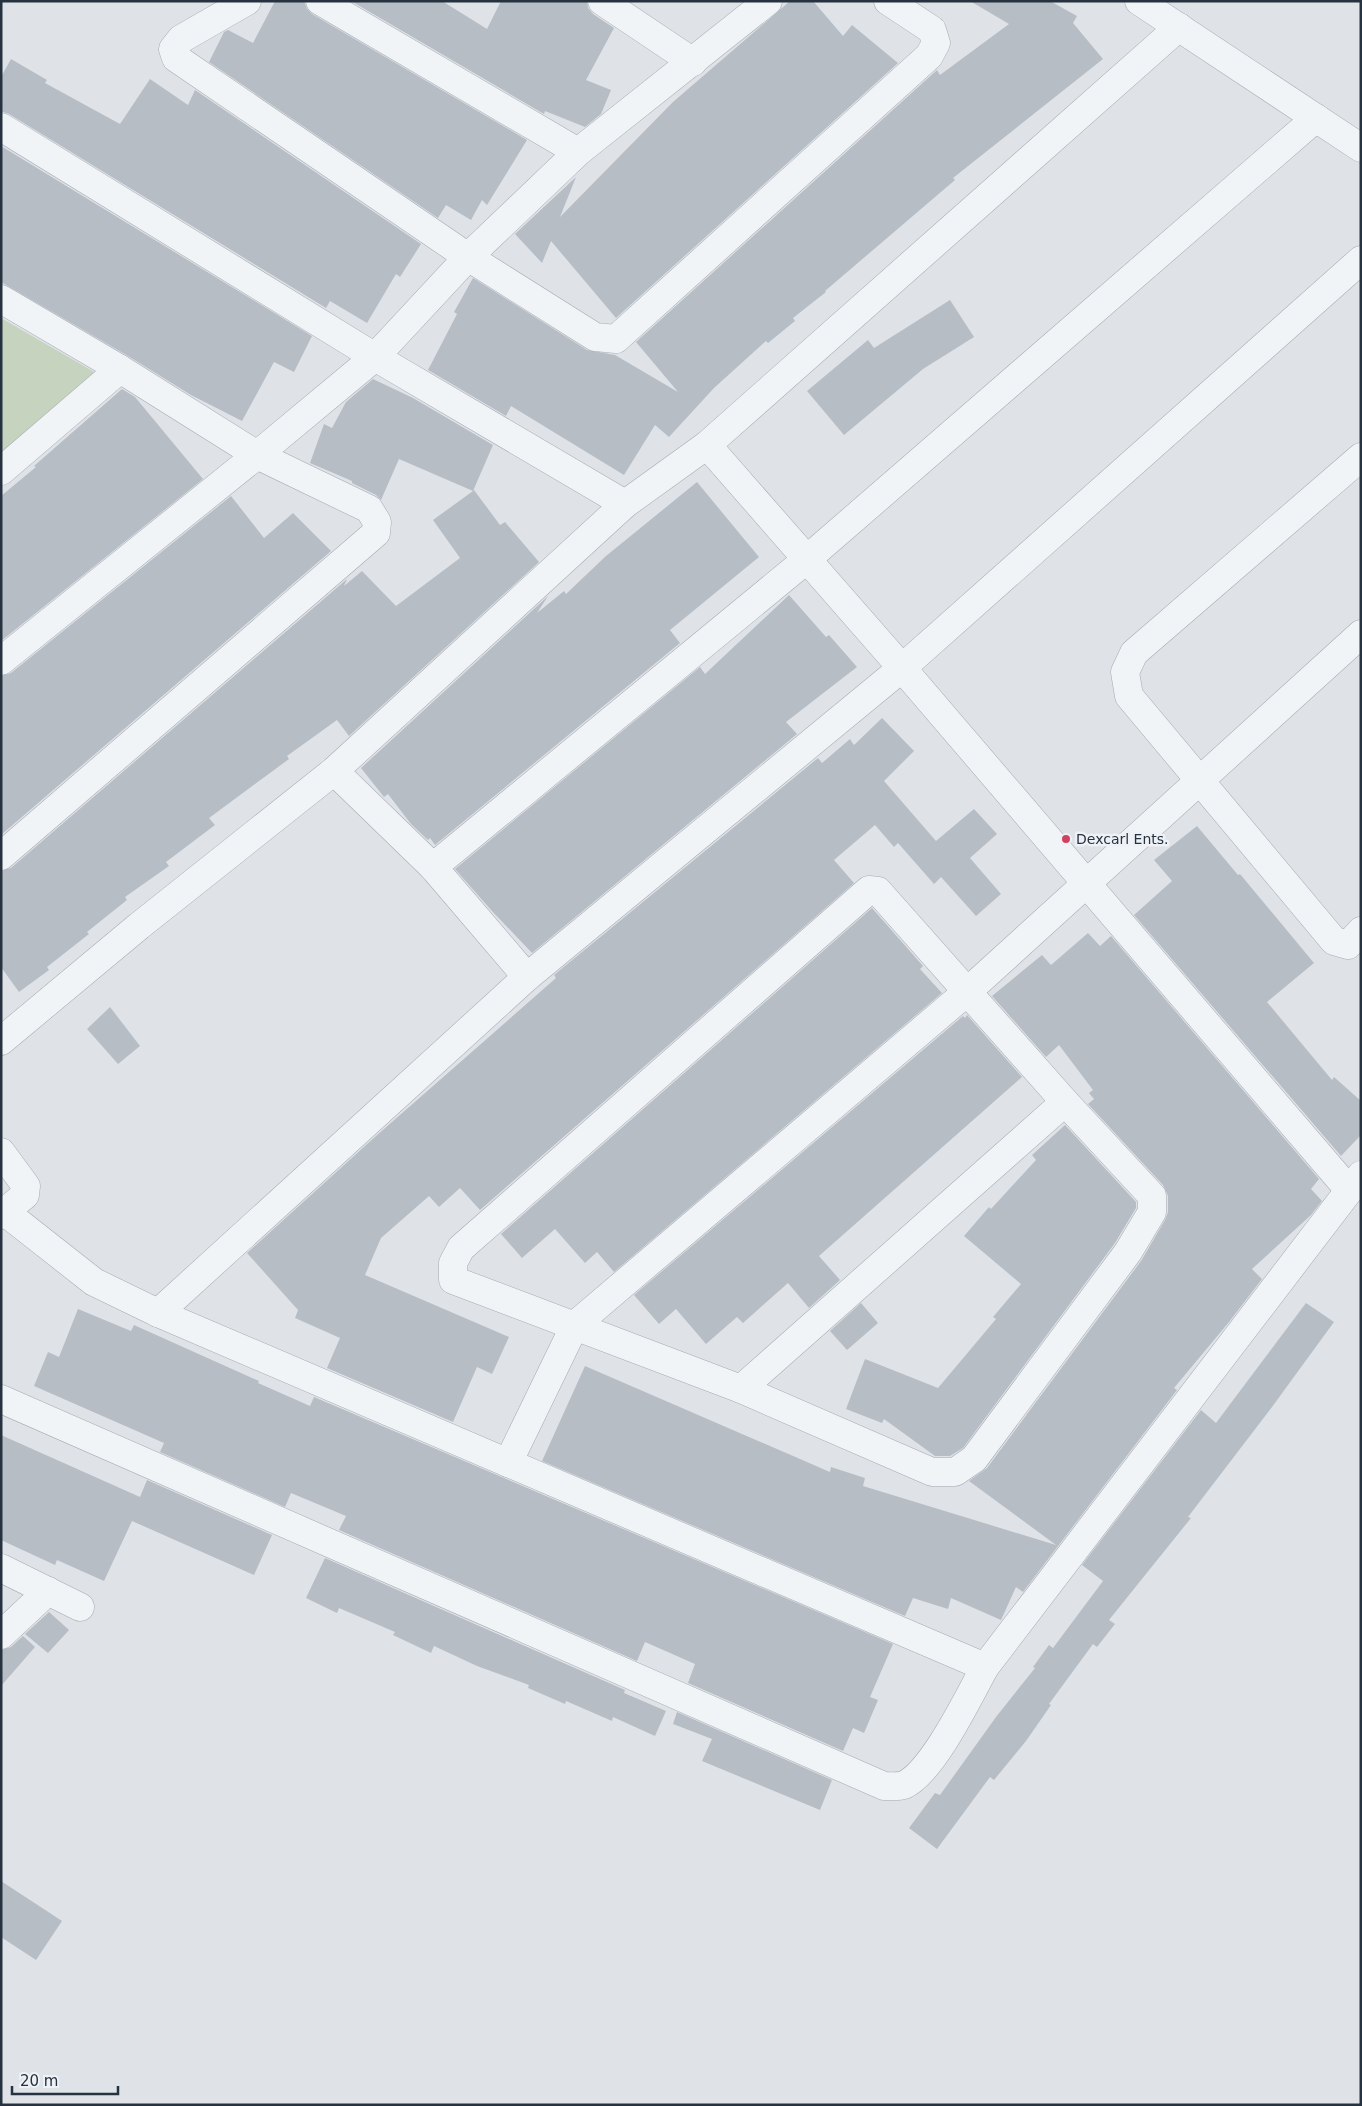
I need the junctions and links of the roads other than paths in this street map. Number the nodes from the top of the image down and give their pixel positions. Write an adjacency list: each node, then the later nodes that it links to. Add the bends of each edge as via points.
1 (247, 1): 13 (street, via 181,39 173,49 176,58)
2 (320, 1): 12 (street)
3 (602, 1): 8 (street)
4 (768, 1): 8 (street)
5 (888, 1): 13 (street, via 932,30 936,43 929,56 616,339 595,337)
6 (1139, 1): 7 (street)
7 (1179, 27): 9 (street); 18 (street)
8 (693, 62): 12 (street)
9 (1316, 118): 11 (street); 23 (street)
10 (1, 127): 16 (street)
11 (1361, 148)
12 (578, 152): 13 (street)
13 (468, 257): 16 (street)
14 (1361, 260): 26 (street)
15 (1, 299): 17 (street)
16 (375, 356): 19 (street); 22 (street)
17 (120, 369): 19 (street); 21 (street)
18 (707, 445): 22 (street); 23 (street)
19 (257, 454): 25 (street); 29 (street, via 369,509 377,522 376,533)
20 (1361, 457): 28 (street, via 1134,653 1125,672 1129,696)
21 (1, 471)
22 (625, 504): 27 (street)
23 (806, 560): 26 (street); 30 (street)
24 (1361, 634): 28 (street)
25 (1, 661)
26 (902, 668): 31 (street); 33 (street)
27 (334, 771): 30 (street); 35 (street, via 161,908)
28 (1199, 780): 31 (street); 32 (street, via 1334,941 1348,945)
29 (1, 856)
30 (433, 867): 33 (street)
31 (1086, 882): 34 (street); 38 (street)
32 (1361, 931)
33 (527, 977): 40 (street)
34 (968, 992): 36 (street); 41 (street); 41 (street, via 878,891 869,890 851,904 461,1248 453,1262 453,1280)
35 (1, 1041)
36 (1065, 1102): 42 (street); 42 (street, via 1152,1196 1152,1212 1128,1252 974,1459 954,1472 932,1472)
37 (1, 1152): 39 (street, via 26,1186 25,1195)
38 (1355, 1182): 49 (street)
39 (3, 1214): 40 (street, via 94,1282)
40 (158, 1313): 44 (street)
41 (575, 1325): 42 (street); 44 (street)
42 (741, 1389)
43 (1, 1399): 49 (street, via 884,1786 902,1786 916,1777 947,1736)
44 (508, 1464): 49 (street)
45 (1, 1568): 46 (street)
46 (48, 1591): 47 (street); 48 (street)
47 (80, 1607)
48 (1, 1635)
49 (985, 1667)

